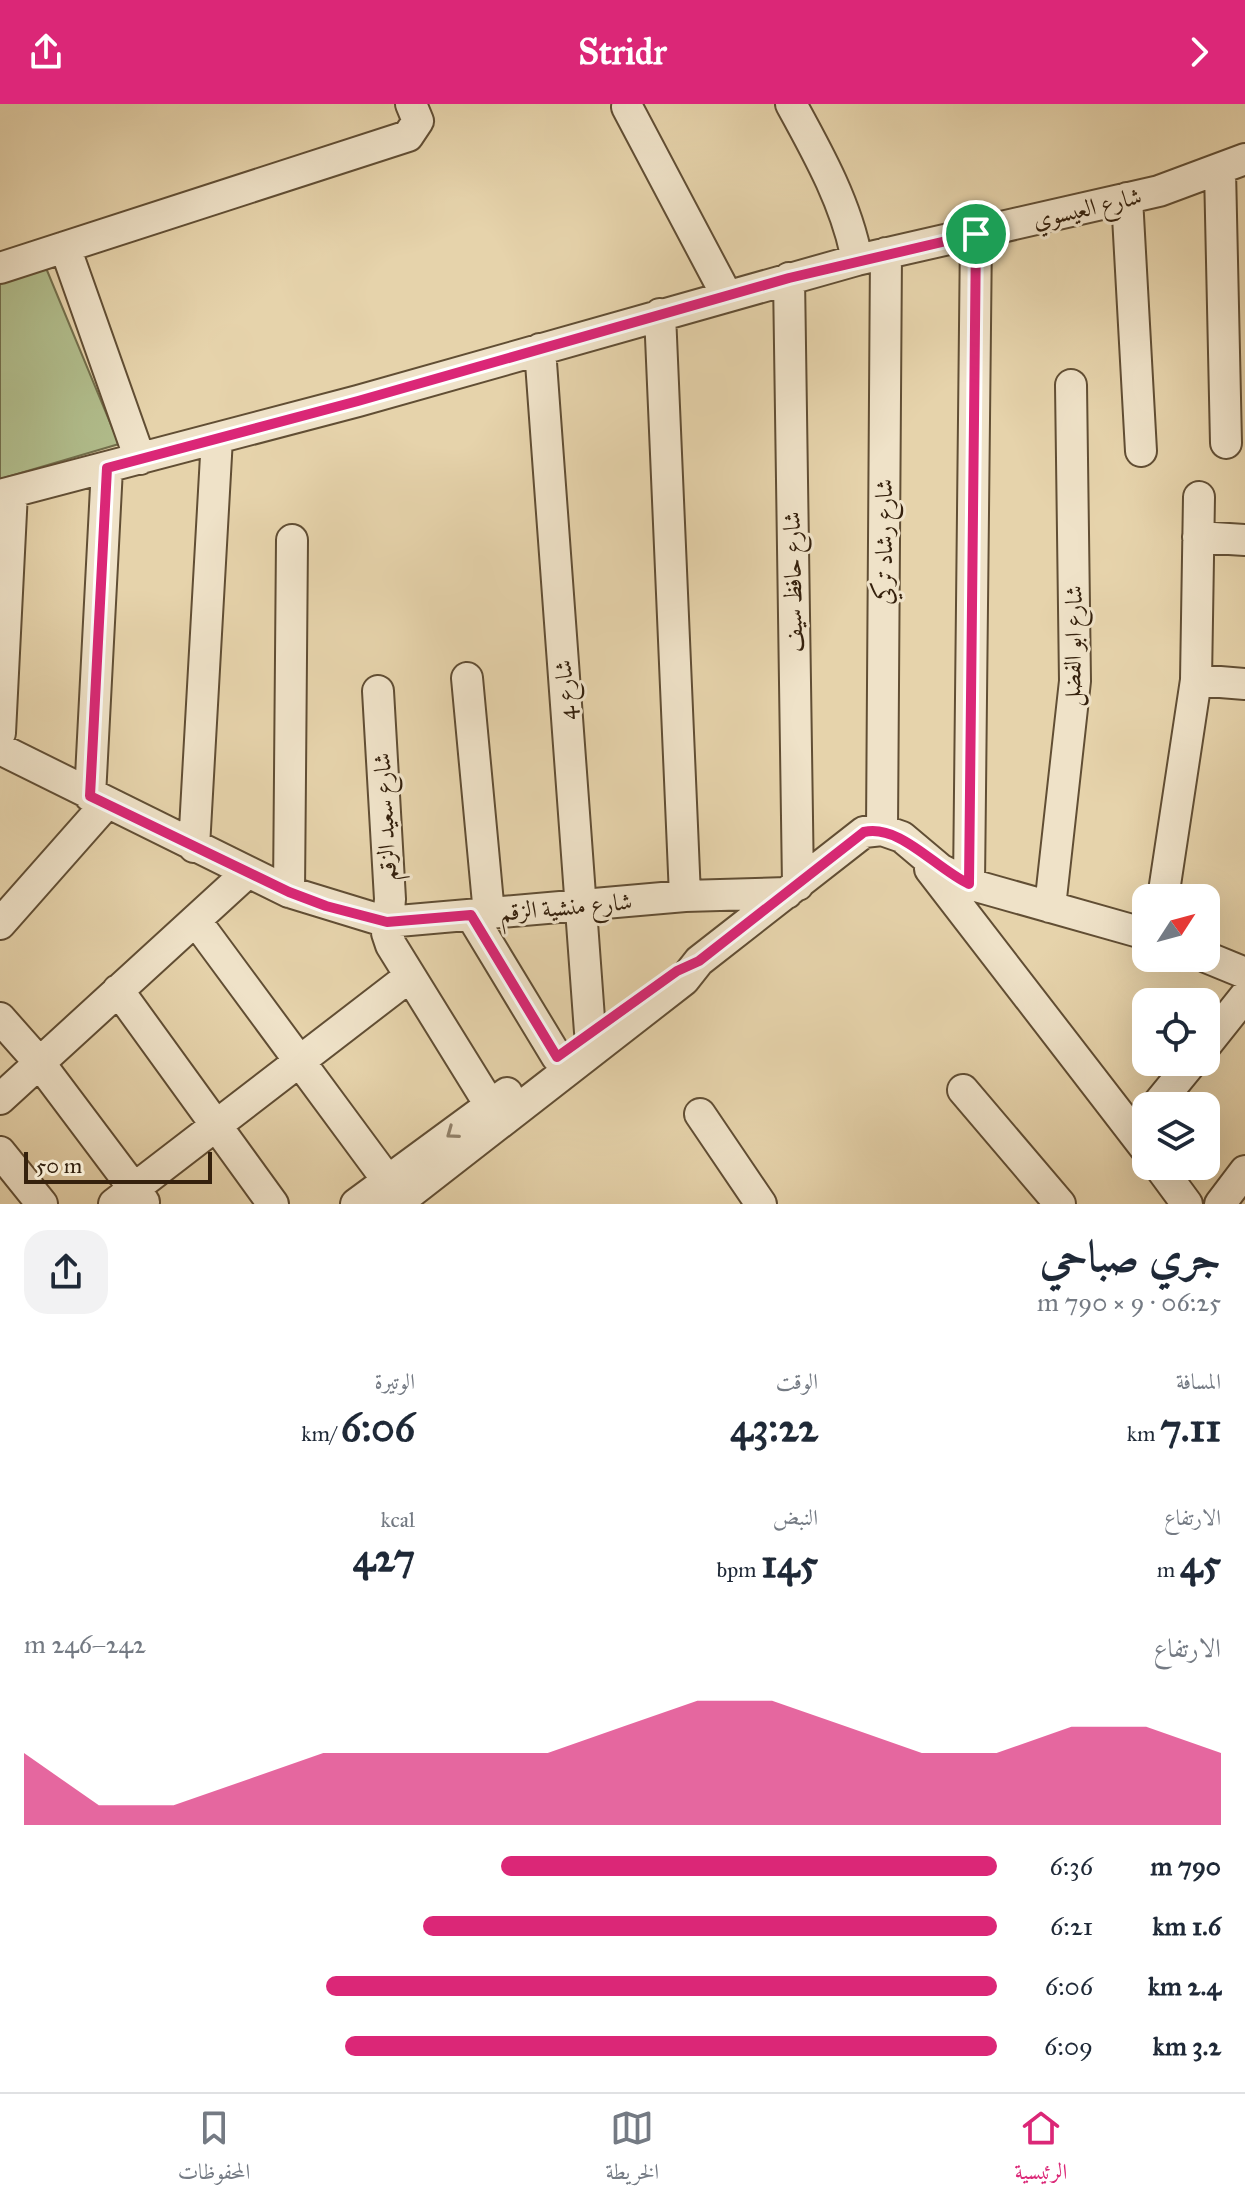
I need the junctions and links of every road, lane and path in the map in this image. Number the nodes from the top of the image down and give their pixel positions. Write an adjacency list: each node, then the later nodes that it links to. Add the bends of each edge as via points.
1 (411, 104): 7 (street, via 418,121 408,136)
2 (791, 104): 8 (street, شارع رشاد تركي)
3 (627, 107): 11 (street)
4 (1232, 164): 5 (street, شارع العيسوي); 16 (street)
5 (1127, 198): 6 (street, شارع العيسوي); 17 (street)
6 (976, 234): 8 (street, شارع العيسوي); 36 (street)
7 (65, 247): 9 (street); 18 (street)
8 (872, 256): 10 (street, شارع العيسوي); 32 (street, شارع رشاد تركي)
9 (0, 268)
10 (789, 278): 11 (street, شارع العيسوي); 38 (street, شارع حافظ سيف)
11 (727, 296): 12 (street, شارع العيسوي)
12 (660, 314): 13 (street, شارع العيسوي); 40 (street)
13 (540, 349): 15 (street, شارع العيسوي); 41 (street, شارع 4)
14 (1071, 385): 42 (street, شارع ابو الفضل, via 1075,681)
15 (217, 438): 18 (street, شارع العيسوي); 33 (street)
16 (1226, 443)
17 (1141, 451)
18 (140, 459): 19 (street, شارع العيسوي)
19 (107, 468): 20 (street, شارع العيسوي); 31 (street)
20 (6, 494): 29 (street)
21 (1199, 497): 22 (street)
22 (1198, 537): 24 (street); 26 (street)
23 (292, 540): 39 (street)
24 (1245, 540)
25 (467, 678): 43 (street)
26 (1196, 680): 27 (street); 37 (street)
27 (1245, 684)
28 (378, 691): 45 (street, شارع سعيد الزقم)
29 (0, 733)
30 (0, 749): 31 (street, شارع منشية الزقم)
31 (98, 800): 33 (street, شارع منشية الزقم); 46 (street)
32 (882, 830): 34 (street); 38 (street, via 855,837)
33 (194, 847): 35 (street, شارع منشية الزقم)
34 (915, 849): 36 (street); 66 (street)
35 (248, 872): 39 (street, شارع منشية الزقم); 44 (street)
36 (969, 884): 42 (street)
37 (1165, 884)
38 (792, 889): 40 (street, شارع منشية الزقم); 48 (street)
39 (289, 892): 45 (street, شارع منشية الزقم)
40 (685, 896): 41 (street, شارع منشية الزقم)
41 (580, 905): 43 (street, شارع منشية الزقم); 56 (street, شارع 4)
42 (1050, 907): 47 (street)
43 (480, 914): 45 (street, شارع منشية الزقم); 57 (street)
44 (196, 921): 52 (street); 58 (street)
45 (387, 922): 51 (street, شارع سعيد الزقم, via 391,945)
46 (0, 924)
47 (1132, 930)
48 (699, 961): 56 (street); 71 (street, via 684,980)
49 (1220, 963): 50 (street)
50 (1245, 973)
51 (409, 977): 58 (street); 64 (street, شارع سعيد الزقم)
52 (118, 990): 59 (street); 67 (street)
53 (1245, 996): 55 (street)
54 (0, 1018): 59 (street)
55 (1220, 1027)
56 (590, 1032): 57 (street)
57 (557, 1057): 64 (street)
58 (298, 1060): 67 (street); 71 (street)
59 (38, 1061): 63 (street); 72 (street)
60 (1181, 1076): 62 (street)
61 (963, 1090): 77 (street)
62 (1167, 1092)
63 (0, 1099)
64 (490, 1105): 71 (street, one-way to 71)
65 (700, 1114): 76 (street)
66 (1132, 1121)
67 (216, 1124): 72 (street); 74 (street)
68 (0, 1152): 73 (street)
69 (1245, 1171): 79 (street)
70 (1169, 1180): 78 (street)
71 (392, 1192): 75 (street)
72 (131, 1199)
73 (42, 1204)
74 (273, 1204)
75 (356, 1204)
76 (761, 1204)
77 (1060, 1204)
78 (1187, 1204)
79 (1220, 1204)

